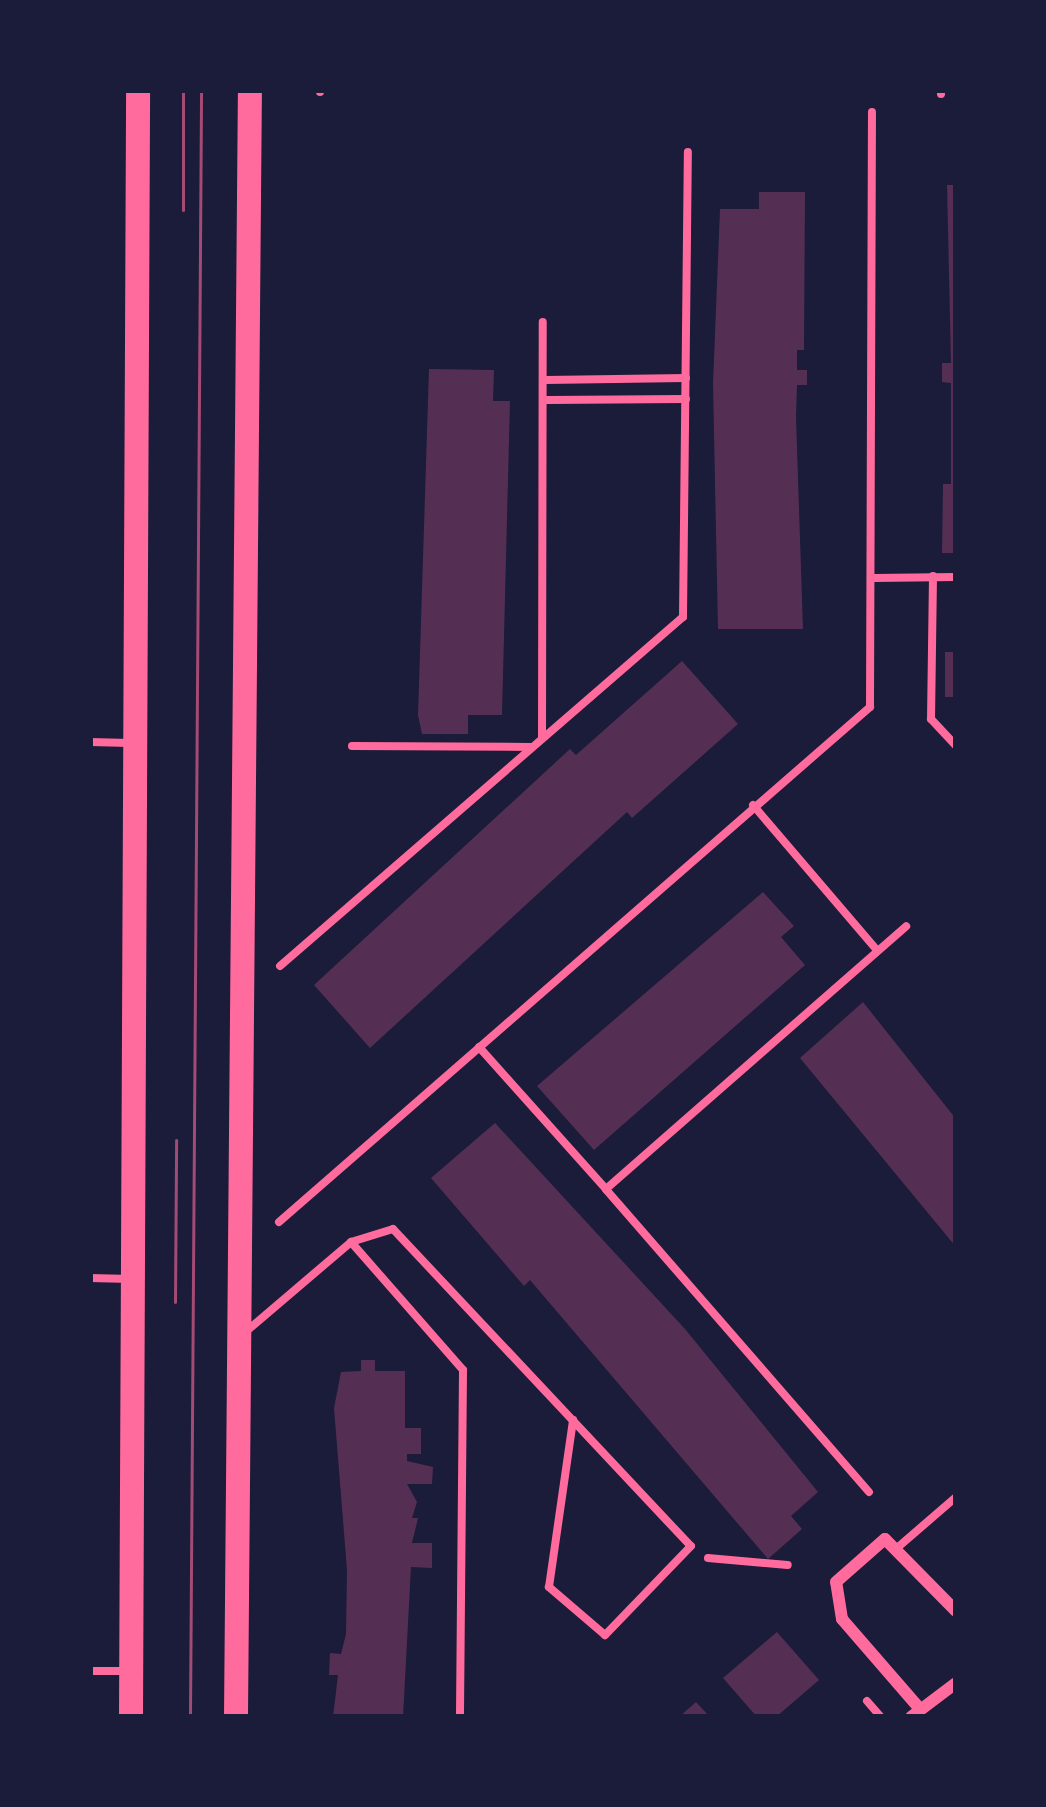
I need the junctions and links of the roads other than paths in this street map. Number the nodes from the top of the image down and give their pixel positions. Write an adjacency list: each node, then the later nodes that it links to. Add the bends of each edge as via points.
1 (138, 90): 4 (main road)
2 (250, 90): 8 (main road)
3 (90, 742): 4 (lane)
4 (135, 743): 7 (main road)
5 (352, 1242): 8 (lane); 9 (lane, via 393,1229); 19 (lane, via 463,1370)
6 (90, 1278): 7 (lane)
7 (133, 1280): 14 (main road)
8 (237, 1339): 18 (main road)
9 (573, 1420): 9 (lane, via 549,1587 605,1635 691,1546)
10 (956, 1498): 11 (lane)
11 (897, 1548): 12 (street); 16 (street, via 885,1539 873,1544 836,1582 834,1599)
12 (956, 1611)
13 (90, 1671): 14 (lane)
14 (131, 1671): 17 (main road)
15 (956, 1683): 16 (street)
16 (915, 1713)
17 (131, 1717)
18 (236, 1717)
19 (460, 1717)

